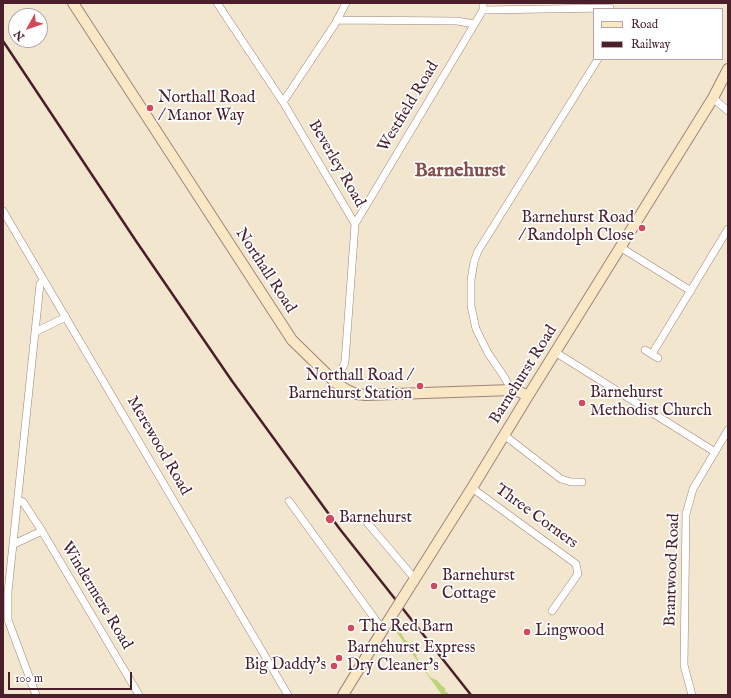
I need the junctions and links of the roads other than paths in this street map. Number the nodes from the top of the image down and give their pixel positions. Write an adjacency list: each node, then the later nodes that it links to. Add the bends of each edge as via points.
1 (73, 3): 23 (street, Northall Road, via 292,340)
2 (216, 3): 11 (street, Beverley Road)
3 (346, 3): 6 (street)
4 (483, 6): 5 (street); 7 (street, Westfield Road)
5 (610, 7)
6 (337, 20): 7 (street, via 457,21); 11 (street)
7 (474, 24): 14 (street, Westfield Road)
8 (597, 60): 24 (street, via 478,251 474,262 471,306 476,329)
9 (728, 69): 10 (street, Barnehurst Road)
10 (713, 98): 12 (street); 16 (street, Barnehurst Road)
11 (283, 102): 14 (street, Beverley Road)
12 (728, 111)
13 (3, 211): 17 (street, Merewood Road)
14 (355, 224): 23 (street, Beverley Road, via 345,362)
15 (728, 229): 18 (street)
16 (620, 248): 18 (street); 21 (street, Barnehurst Road)
17 (44, 280): 19 (street, Merewood Road); 20 (street, via 40,284)
18 (691, 291): 22 (street)
19 (66, 317): 20 (street); 42 (street, Merewood Road)
20 (35, 332): 31 (street)
21 (555, 352): 25 (street, Barnehurst Road); 28 (street)
22 (652, 354)
23 (336, 383): 24 (street, Northall Road, via 356,394 366,395)
24 (512, 390): 25 (street, Northall Road)
25 (528, 396): 27 (street, Barnehurst Road)
26 (728, 430): 28 (street, Brantwood Road)
27 (504, 436): 29 (street, via 561,478); 30 (street, Barnehurst Road)
28 (714, 452): 44 (street, Brantwood Road, via 693,489 686,514 684,665)
29 (582, 482)
30 (472, 488): 36 (street, Barnehurst Road); 38 (street, Three Corners, via 576,564 578,574)
31 (18, 500): 34 (street, Windermere Road, via 23,502); 35 (street)
32 (289, 501): 39 (street)
33 (365, 520): 36 (street)
34 (42, 531): 35 (street, Windermere Road); 41 (street, Windermere Road)
35 (14, 544): 37 (street)
36 (415, 579): 39 (street, Barnehurst Road, bridge)
37 (5, 592): 40 (street, via 8,620)
38 (552, 611)
39 (385, 626): 43 (street, Barnehurst Road)
40 (36, 695)
41 (138, 695)
42 (288, 695)
43 (343, 695)
44 (692, 695)

